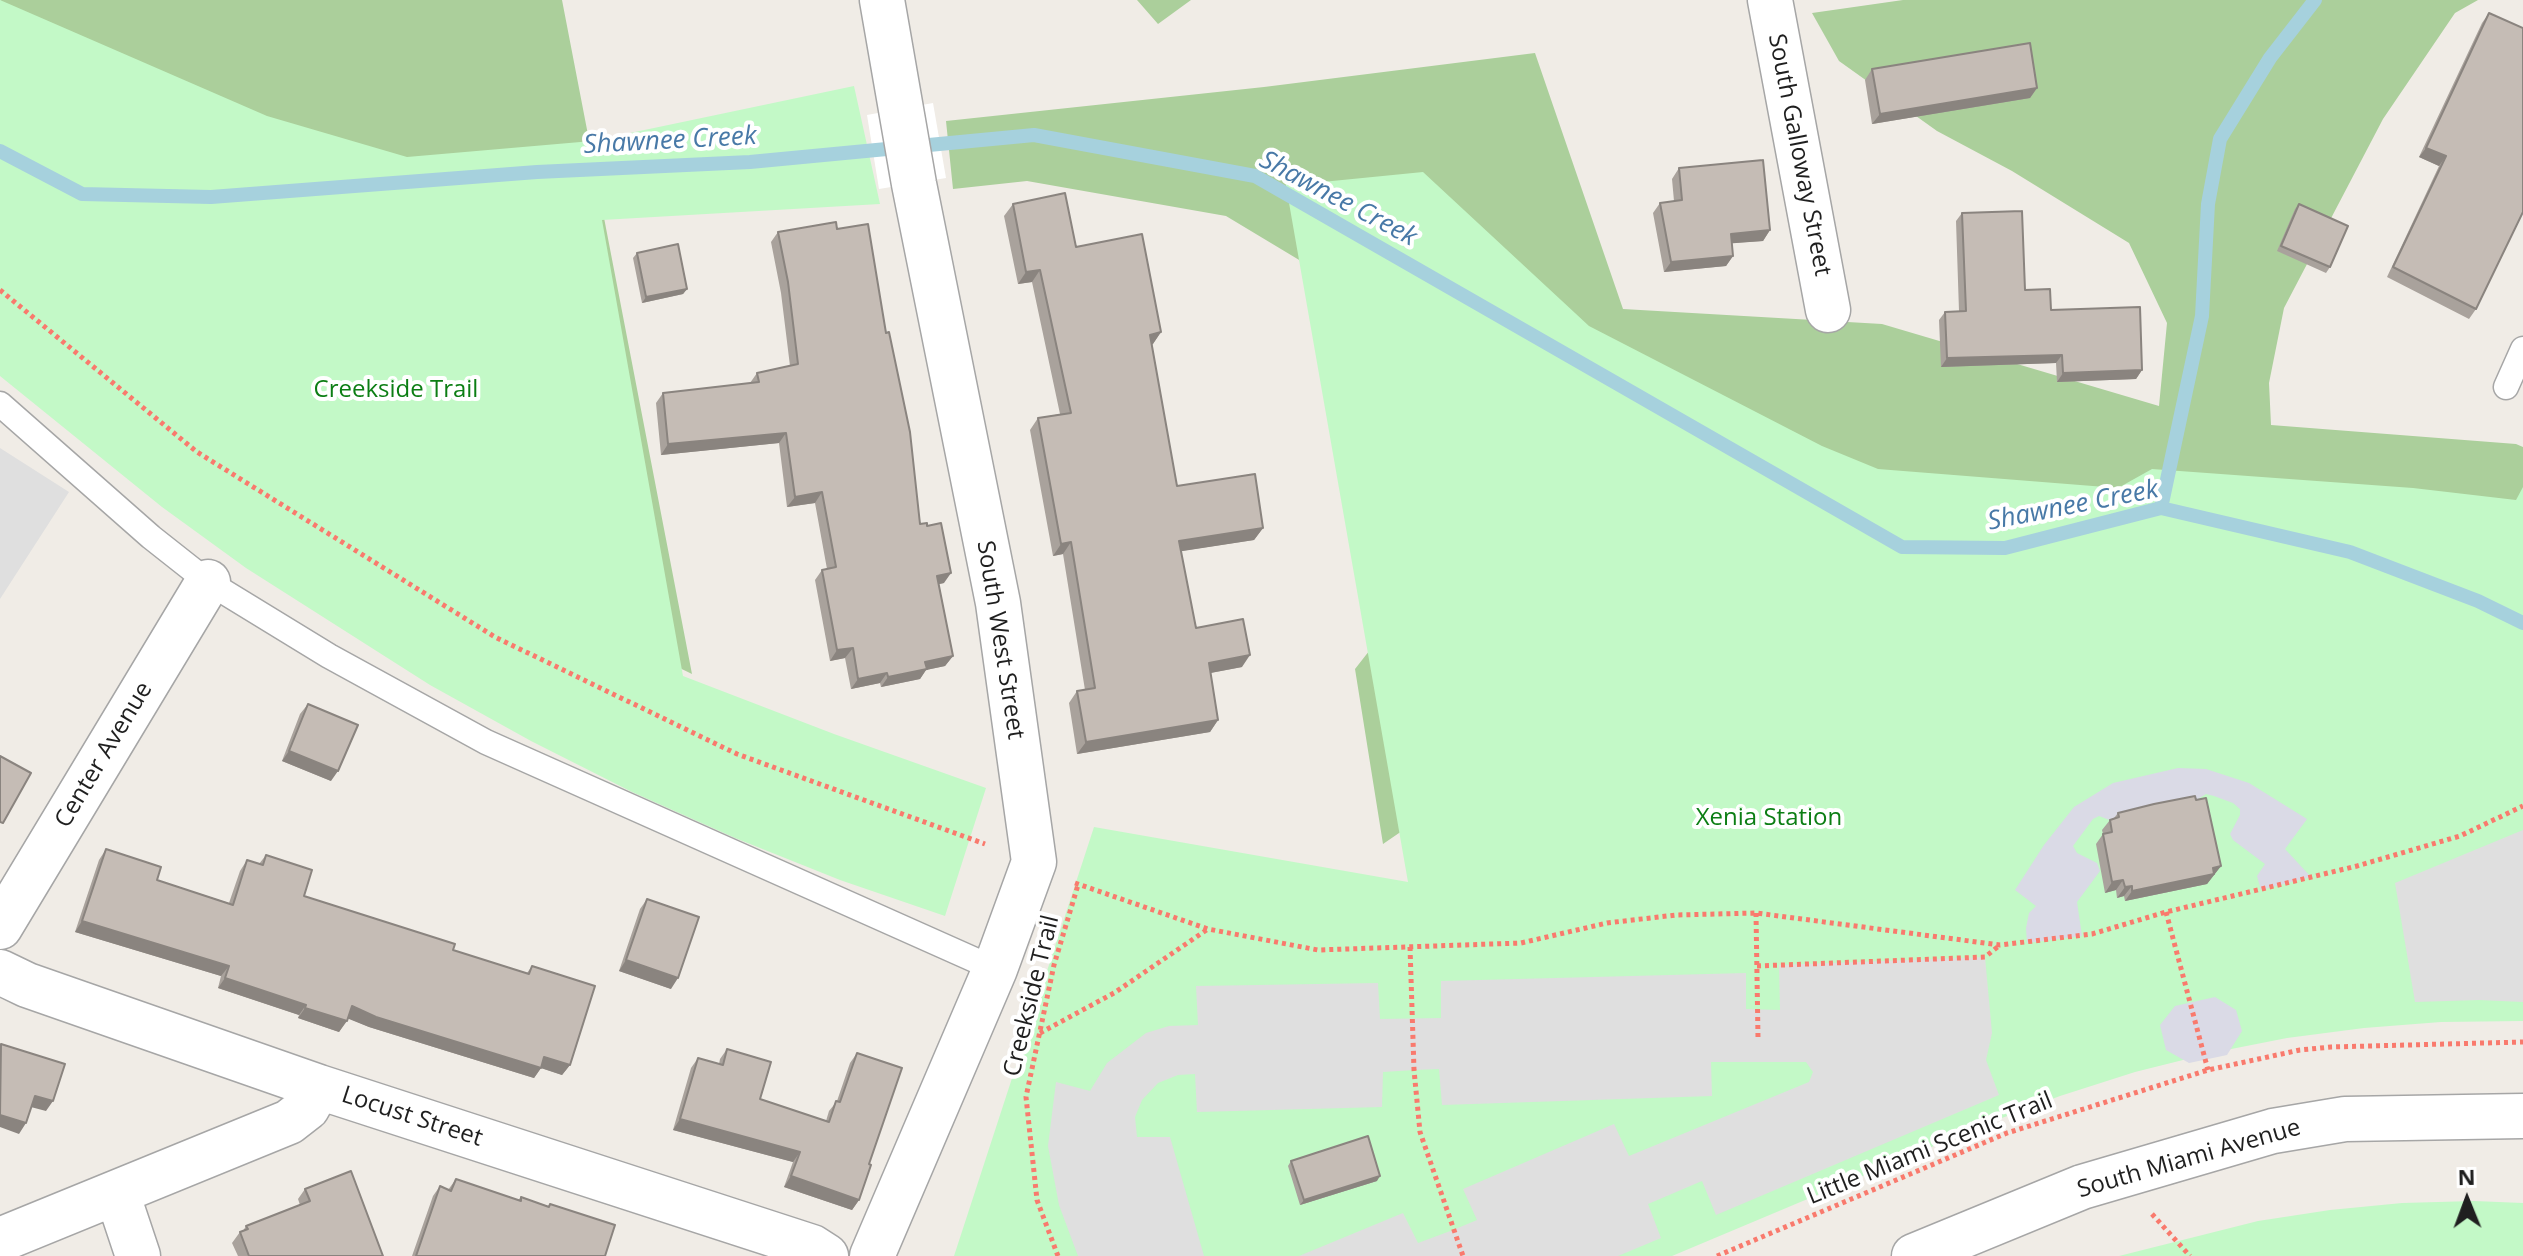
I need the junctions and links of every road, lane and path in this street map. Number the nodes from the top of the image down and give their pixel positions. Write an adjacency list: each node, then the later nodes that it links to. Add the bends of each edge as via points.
1 (882, 0): 10 (street, South West Street, via 998,603)
2 (1770, 0): 4 (street, South Galloway Street)
3 (0, 290): 10 (path, via 197,452 495,637 737,754)
4 (1828, 310)
5 (2523, 349): 6 (lane)
6 (2506, 387)
7 (0, 404): 8 (lane)
8 (208, 582): 14 (street, Center Avenue); 19 (lane, via 486,742)
9 (2523, 806): 12 (path, via 2460,836)
10 (1034, 862): 11 (path); 19 (street, South West Street)
11 (1078, 885): 15 (path); 21 (path, Creekside Trail)
12 (2166, 912): 16 (path, via 2092,934); 24 (path)
13 (1756, 913): 16 (path); 17 (path, via 1607,923 1521,943); 18 (path)
14 (0, 927)
15 (1208, 929): 17 (path, via 1318,950); 21 (path, via 1114,993)
16 (2000, 945): 18 (path, via 1985,957)
17 (1410, 947): 33 (path, via 1420,1132)
18 (1757, 966): 22 (path)
19 (995, 969): 31 (street, South West Street)
20 (0, 972): 25 (street, Locust Street)
21 (1039, 1034): 32 (path, Creekside Trail, via 1026,1097 1037,1200)
22 (1758, 1038)
23 (2523, 1042): 24 (path, Little Miami Scenic Trail, via 2300,1050)
24 (2208, 1070): 34 (path, Little Miami Scenic Trail, via 2007,1133)
25 (319, 1087): 27 (street, via 307,1108 289,1122); 30 (street, Locust Street, via 797,1242)
26 (2523, 1116): 35 (street, South Miami Avenue, via 2345,1119 2273,1131 2082,1187)
27 (117, 1193): 28 (street); 29 (street)
28 (0, 1240)
29 (138, 1256)
30 (826, 1256)
31 (872, 1256)
32 (1058, 1256)
33 (1463, 1256)
34 (1717, 1256)
35 (1914, 1256)

